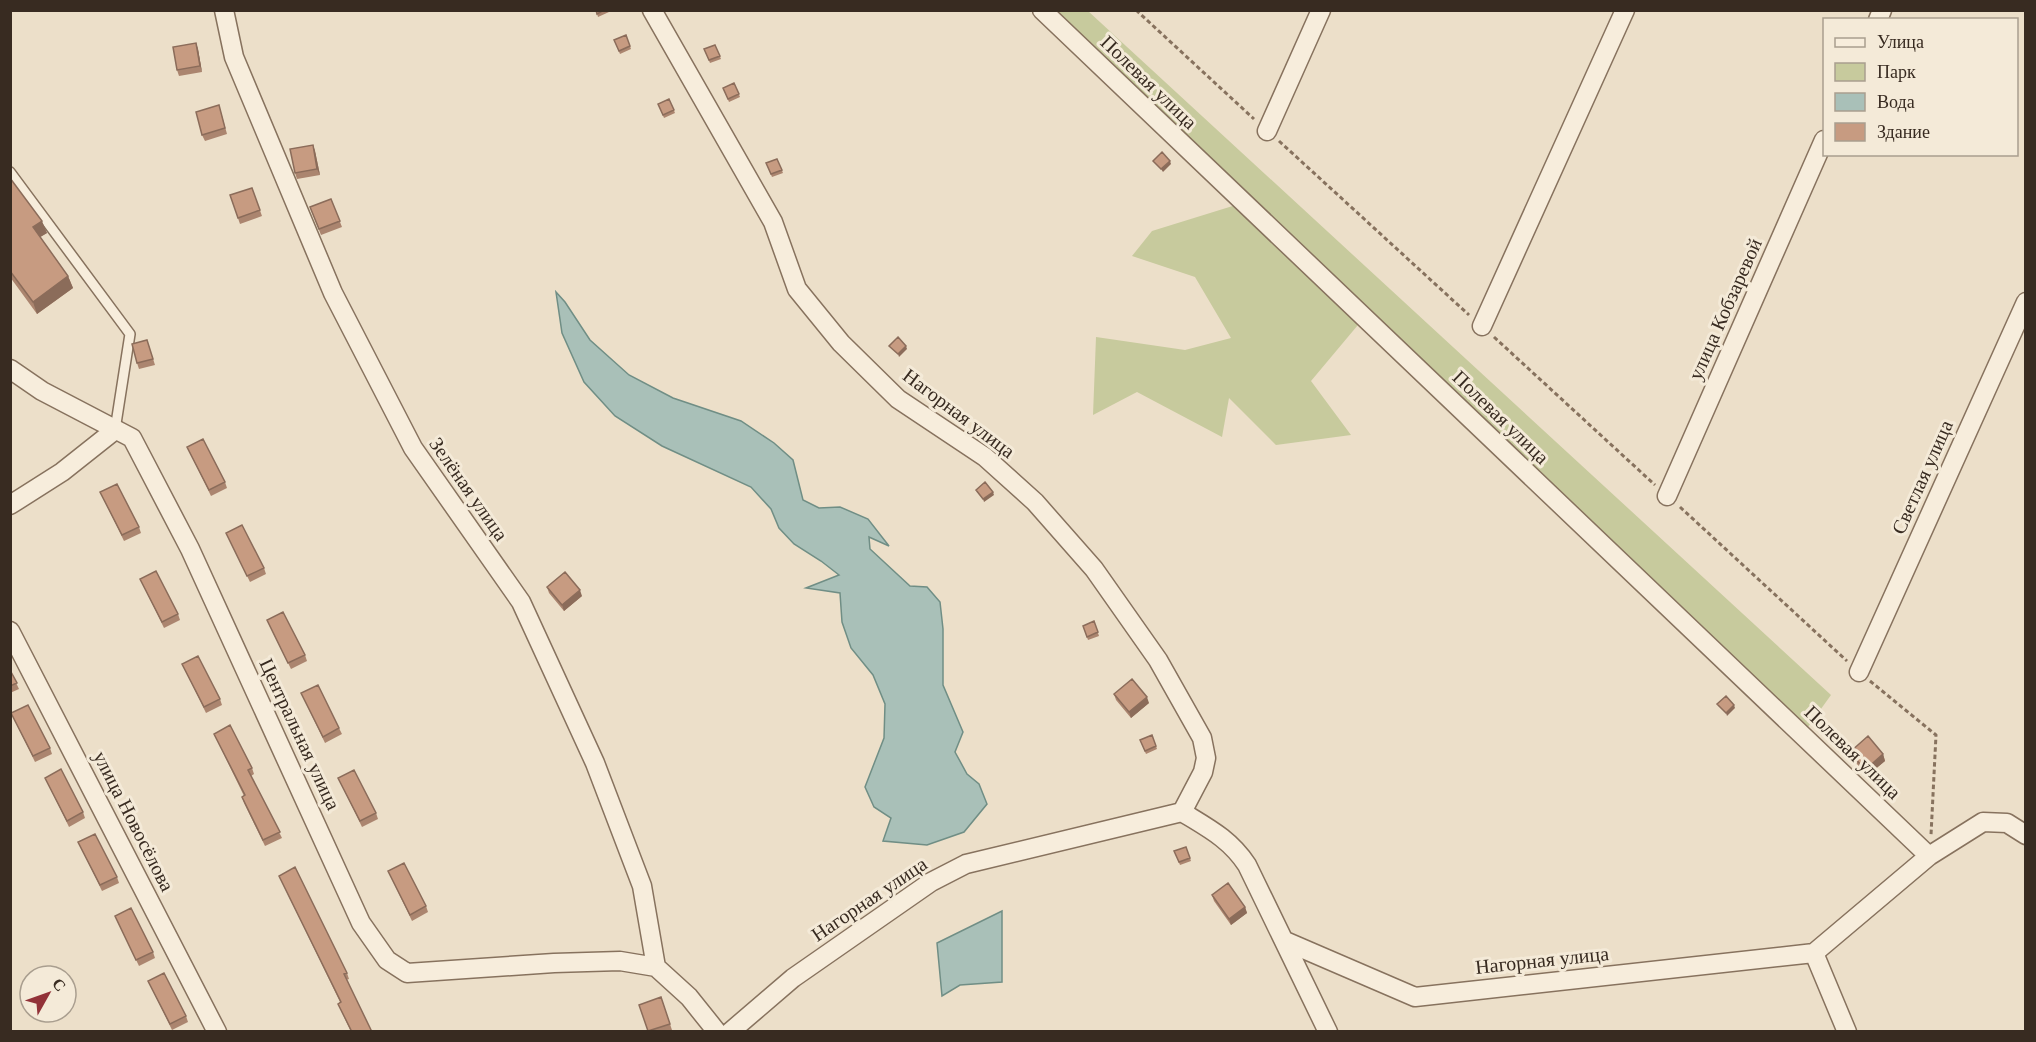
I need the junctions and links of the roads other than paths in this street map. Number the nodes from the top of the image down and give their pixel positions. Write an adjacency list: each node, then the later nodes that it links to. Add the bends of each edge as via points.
1 (224, 10): 22 (street, Зелёная улица, via 234,57 333,293 413,448 521,602 590,753 642,886)
2 (652, 10): 17 (street, Нагорная улица, via 773,222 796,289 841,343 898,399 985,457 1035,502 1094,569 1158,660 1202,738 1206,758)
3 (1042, 10): 19 (street, Полевая улица)
4 (1321, 10): 6 (street)
5 (1624, 10): 10 (street)
6 (1267, 130)
7 (1823, 142): 13 (street, улица Кобзаревой)
8 (10, 172): 12 (lane, via 130,334)
9 (2025, 302): 16 (street, Светлая улица)
10 (1482, 326)
11 (10, 369): 12 (street, Центральная улица)
12 (115, 430): 14 (street); 22 (street, Центральная улица, via 132,438 157,483 362,923 387,960 407,973 620,961)
13 (1667, 496)
14 (10, 506)
15 (10, 631): 23 (street, улица Новосёлова)
16 (1859, 672)
17 (1182, 812): 20 (street, via 1236,849); 25 (street, Нагорная улица, via 966,864 931,882 793,978)
18 (2025, 835): 19 (street, via 2007,823 1983,822)
19 (1929, 856): 21 (street)
20 (1285, 941): 21 (street, Нагорная улица, via 1415,997); 26 (street)
21 (1814, 953): 27 (street)
22 (656, 967): 24 (street, via 689,997)
23 (217, 1032)
24 (717, 1032)
25 (730, 1032)
26 (1328, 1032)
27 (1847, 1032)

